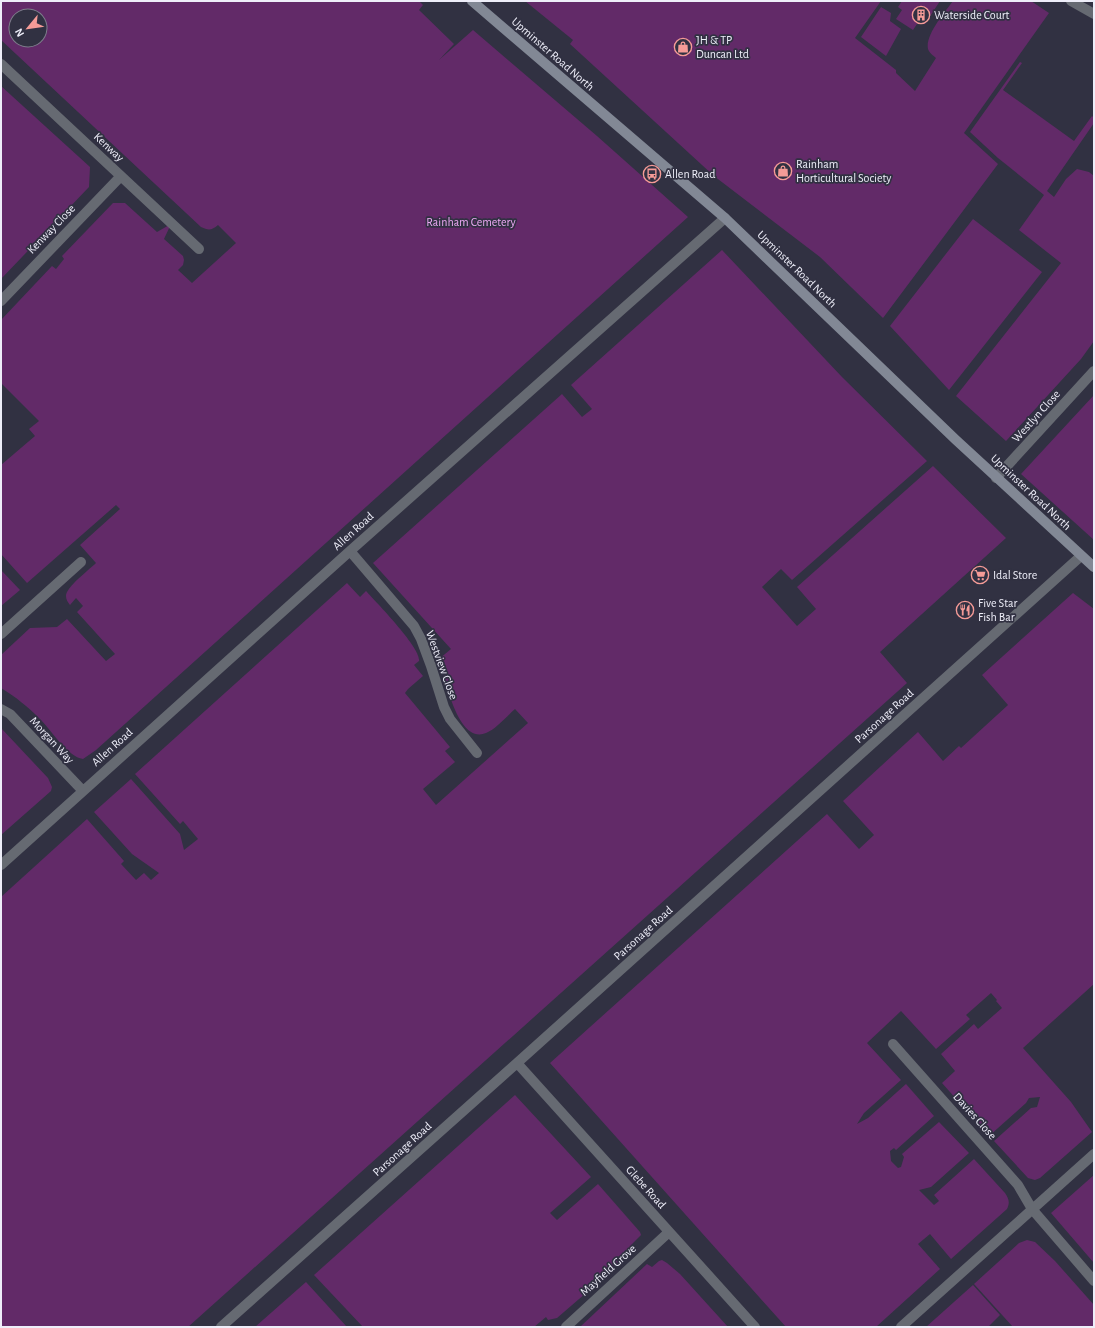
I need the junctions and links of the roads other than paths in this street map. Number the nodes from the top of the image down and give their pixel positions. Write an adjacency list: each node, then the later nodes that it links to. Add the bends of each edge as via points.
1 (472, 1): 6 (street, Upminster Road North)
2 (1071, 1): 3 (street)
3 (1094, 14)
4 (1, 64): 5 (street, Kenway)
5 (120, 176): 7 (street, Kenway); 8 (street, Kenway Close)
6 (725, 218): 10 (street, Upminster Road North); 11 (street, Allen Road)
7 (198, 249)
8 (1, 301)
9 (1094, 371): 10 (street, Westlyn Close)
10 (996, 478): 12 (street, Upminster Road North)
11 (350, 551): 17 (street, Westview Close, via 414,626 432,666 444,707 450,719); 18 (street, Allen Road)
12 (1081, 556): 14 (street, Upminster Road North); 21 (street, Parsonage Road)
13 (81, 562): 15 (street)
14 (1094, 567)
15 (1, 634)
16 (1, 708): 18 (street, Morgan Way, via 10,714)
17 (477, 753)
18 (83, 791): 19 (street, Allen Road)
19 (1, 865)
20 (893, 1044): 23 (street, Davies Close, via 1018,1185)
21 (518, 1063): 24 (street, Glebe Road); 26 (street, Parsonage Road)
22 (1094, 1154): 23 (street)
23 (1032, 1210): 25 (street, Davies Close); 29 (street)
24 (669, 1232): 27 (street, Mayfield Grove); 28 (street, Glebe Road)
25 (1094, 1281)
26 (221, 1327)
27 (566, 1327)
28 (755, 1327)
29 (901, 1327)

